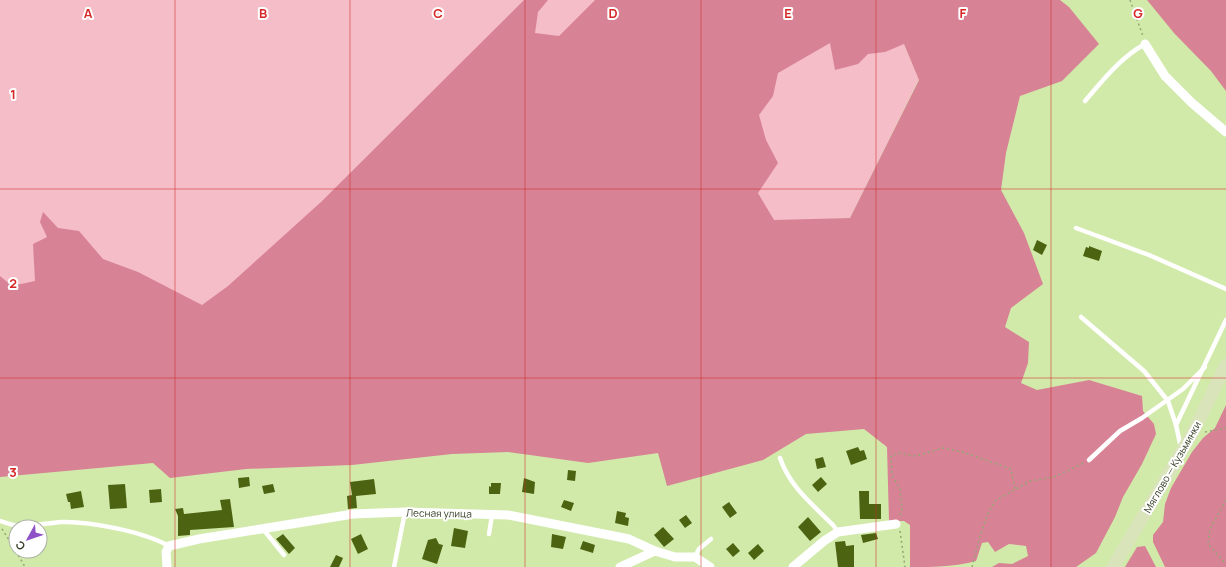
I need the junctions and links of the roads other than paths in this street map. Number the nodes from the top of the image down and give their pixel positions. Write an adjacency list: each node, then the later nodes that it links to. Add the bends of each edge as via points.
1 (1145, 44): 2 (lane, via 1133,50 1116,65); 3 (street, via 1165,76)
2 (1085, 101)
3 (1226, 132)
4 (1076, 228): 5 (lane, via 1149,255)
5 (1226, 289)
6 (1081, 317): 10 (lane, via 1144,371)
7 (1226, 320): 9 (lane)
8 (1226, 365): 12 (street, Мяглово — Кузьминки)
9 (1205, 367): 10 (lane); 11 (lane)
10 (1168, 401): 11 (lane); 14 (lane, via 1120,431)
11 (1176, 425): 12 (lane)
12 (1182, 451): 32 (street, Мяглово — Кузьминки)
13 (780, 458): 20 (lane, via 786,474 795,486)
14 (1090, 460)
15 (405, 512): 16 (street, Лесная улица); 19 (street, Лесная улица, via 353,514); 28 (lane)
16 (492, 514): 21 (lane); 24 (street, Лесная улица, via 629,539)
17 (0, 521): 23 (lane, via 20,526 62,522 98,525 161,541)
18 (896, 524): 20 (street)
19 (263, 528): 23 (street, Лесная улица, via 198,539); 25 (lane)
20 (838, 532): 31 (street)
21 (488, 534)
22 (711, 539): 26 (lane, via 699,549)
23 (168, 549): 27 (street)
24 (655, 551): 26 (street, Лесная улица, via 675,557); 29 (street)
25 (284, 555)
26 (695, 557): 30 (street)
27 (167, 567)
28 (394, 567)
29 (620, 567)
30 (710, 567)
31 (792, 567)
32 (1113, 567)

